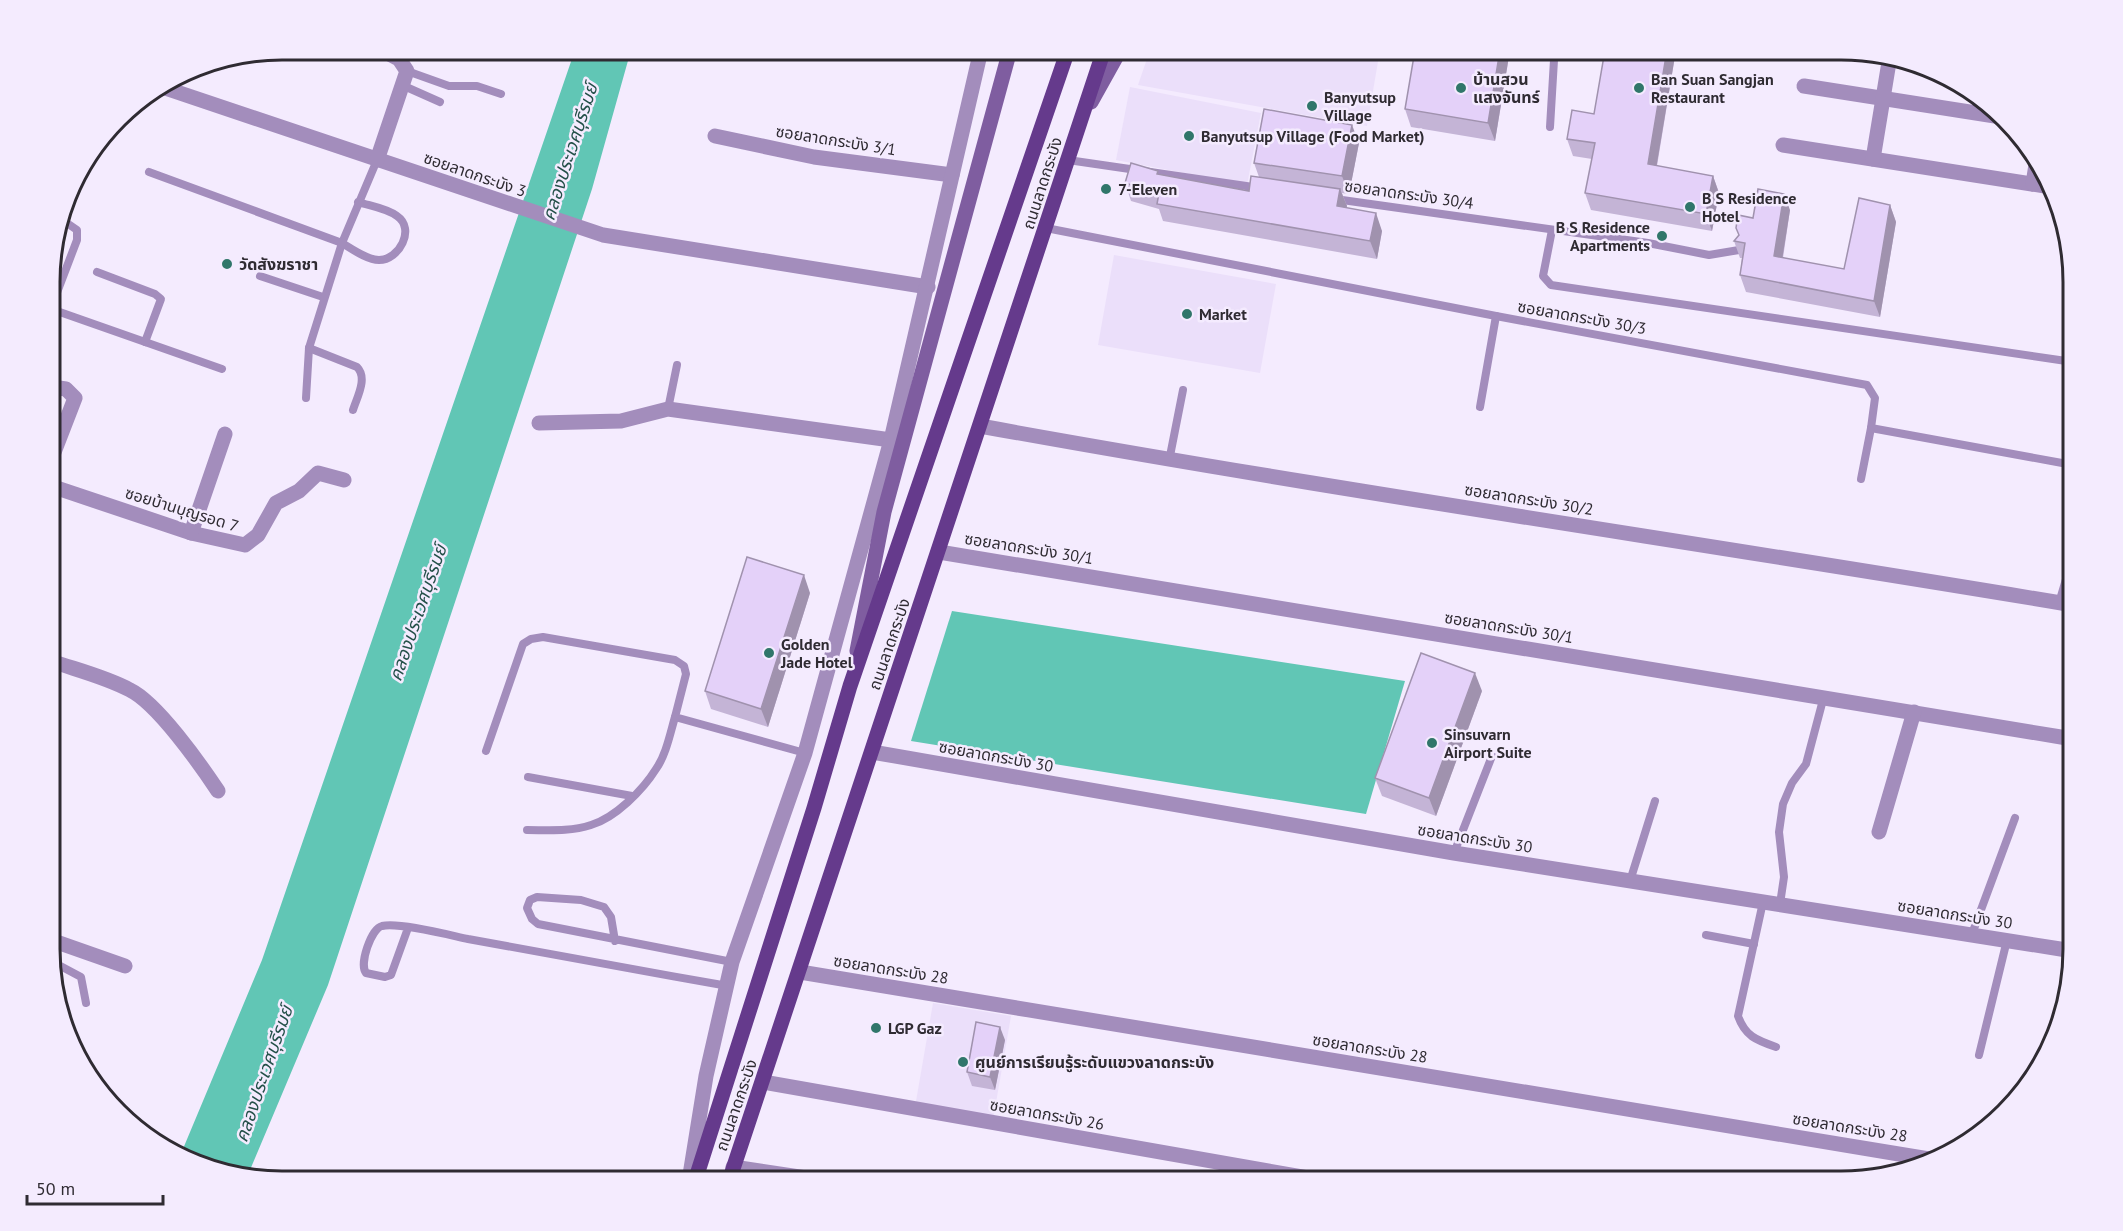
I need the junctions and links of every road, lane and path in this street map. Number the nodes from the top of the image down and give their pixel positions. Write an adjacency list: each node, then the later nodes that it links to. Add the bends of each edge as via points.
1 (399, 60): 9 (street)
2 (979, 60): 25 (street)
3 (1007, 60): 69 (main road, via 885,512)
4 (1065, 60): 69 (main road, ถนนลาดกระบัง)
5 (1101, 60): 16 (main road, ถนนลาดกระบัง)
6 (1114, 60): 16 (main road)
7 (1554, 60): 17 (lane)
8 (1888, 65): 13 (street)
9 (406, 79): 12 (lane, via 477,86); 14 (lane); 21 (street)
10 (1804, 86): 13 (street)
11 (171, 90): 21 (street, ซอยลาดกระบัง 3)
12 (501, 94)
13 (1883, 98): 15 (street); 20 (street)
14 (440, 102)
15 (1987, 115)
16 (1082, 117): 22 (main road, ถนนลาดกระบัง)
17 (1550, 127)
18 (715, 136): 25 (street, ซอยลาดกระบัง 3/1, via 814,157)
19 (1783, 145): 20 (street)
20 (1873, 159): 26 (street)
21 (376, 160): 30 (lane); 39 (street, ซอยลาดกระบัง 3, via 603,235)
22 (1068, 160): 28 (lane); 32 (main road, ถนนลาดกระบัง)
23 (149, 172): 34 (lane)
24 (2035, 174): 26 (street)
25 (952, 175): 39 (street)
26 (2033, 184): 27 (street)
27 (2041, 185)
28 (1272, 189)
29 (1330, 198): 33 (lane, ซอยลาดกระบัง 30/4)
30 (358, 202): 34 (lane); 34 (lane, via 396,215 405,227 404,240 396,253 378,260)
31 (68, 224): 38 (lane, via 77,230 76,240)
32 (1046, 228): 42 (lane, ซอยลาดกระบัง 30/3); 55 (main road, ถนนลาดกระบัง)
33 (1551, 230): 35 (lane, ซอยลาดกระบัง 30/4, via 1710,255); 45 (lane, via 1543,276 1551,285)
34 (342, 243): 40 (lane)
35 (1739, 250)
36 (97, 272): 43 (lane, via 161,299)
37 (260, 276): 40 (lane)
38 (60, 284)
39 (928, 287): 59 (street)
40 (323, 297): 44 (lane)
41 (60, 312): 43 (lane)
42 (1496, 316): 51 (lane); 56 (lane, ซอยลาดกระบัง 30/3, via 1867,385 1875,398)
43 (145, 342): 47 (lane)
44 (309, 348): 50 (lane); 53 (lane, via 362,372)
45 (2063, 361)
46 (677, 365): 52 (lane)
47 (222, 369)
48 (60, 388): 58 (street, via 75,398)
49 (1183, 390): 60 (lane)
50 (306, 398)
51 (1480, 407)
52 (668, 409): 54 (street, via 621,421); 59 (street)
53 (353, 410)
54 (539, 423)
55 (980, 426): 60 (street, ซอยลาดกระบัง 30/2); 66 (main road, ถนนลาดกระบัง)
56 (1872, 428): 61 (lane); 63 (lane, ซอยลาดกระบัง 30/3)
57 (225, 434): 65 (street)
58 (60, 437)
59 (891, 440): 76 (street)
60 (1169, 461): 67 (street, ซอยลาดกระบัง 30/2)
61 (2063, 463)
62 (344, 480): 65 (street, ซอยบ้านบุญรอด 7, via 318,473 299,491 276,503 258,535 244,545)
63 (1861, 480)
64 (60, 489): 65 (street, ซอยบ้านบุญรอด 7)
65 (191, 533)
66 (939, 552): 70 (street, ซอยลาดกระบัง 30/1); 75 (main road, ถนนลาดกระบัง)
67 (2063, 604)
68 (60, 664): 79 (street, via 143,698 202,766)
69 (850, 686): 108 (main road, ถนนลาดกระบัง)
70 (1824, 696): 71 (street, ซอยลาดกระบัง 30/1); 88 (lane, via 1806,765 1783,804 1779,832 1784,877)
71 (1914, 712): 73 (street, ซอยลาดกระบัง 30/1); 84 (street)
72 (675, 717): 74 (lane, via 686,674 684,666 675,660 543,637 531,639 523,644); 76 (lane); 80 (lane, via 657,768)
73 (2063, 737)
74 (486, 751)
75 (872, 752): 85 (street, ซอยลาดกระบัง 30); 100 (main road, ถนนลาดกระบัง)
76 (805, 753): 97 (street)
77 (1492, 756): 85 (lane)
78 (528, 777): 80 (lane)
79 (218, 791)
80 (632, 796): 83 (lane, via 593,825 568,830)
81 (1655, 801): 86 (lane)
82 (2015, 818): 90 (lane)
83 (527, 830)
84 (1879, 832)
85 (1454, 853): 86 (street, ซอยลาดกระบัง 30)
86 (1630, 881): 87 (street, ซอยลาดกระบัง 30)
87 (1763, 902): 88 (street, ซอยลาดกระบัง 30); 95 (lane)
88 (1780, 904): 90 (street, ซอยลาดกระบัง 30)
89 (408, 928): 89 (lane, via 391,975 366,973 363,964 374,932 380,926); 101 (lane)
90 (1971, 934): 92 (street, ซอยลาดกระบัง 30)
91 (1706, 935): 95 (lane)
92 (2007, 940): 96 (street, ซอยลาดกระบัง 30); 104 (lane)
93 (615, 941): 93 (lane, via 611,917 597,903 537,897 530,900 527,908 538,924); 97 (lane)
94 (60, 943): 99 (street)
95 (1754, 944): 103 (lane, via 1738,1016 1752,1039)
96 (2063, 949)
97 (732, 962): 101 (street)
98 (60, 966): 102 (lane, via 81,977)
99 (125, 966)
100 (800, 972): 105 (main road, ถนนลาดกระบัง); 106 (street, ซอยลาดกระบัง 28)
101 (728, 986): 107 (street, via 706,1076)
102 (86, 1003)
103 (1776, 1047)
104 (1979, 1055)
105 (763, 1082): 109 (main road, ถนนลาดกระบัง); 110 (street, ซอยลาดกระบัง 26)
106 (1903, 1161)
107 (691, 1171)
108 (698, 1171)
109 (732, 1171)
110 (1268, 1171)

